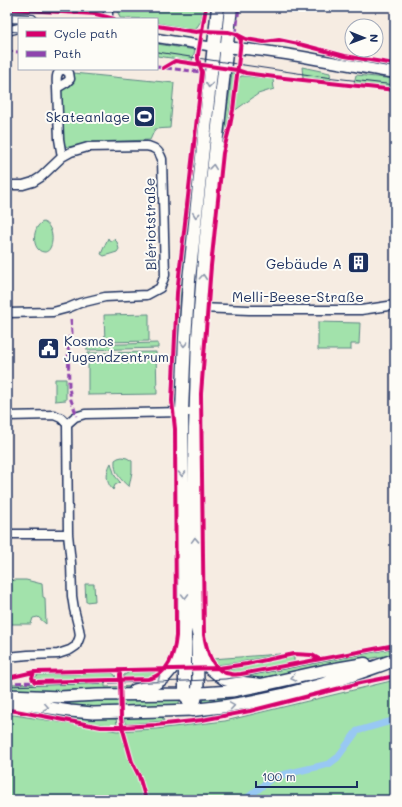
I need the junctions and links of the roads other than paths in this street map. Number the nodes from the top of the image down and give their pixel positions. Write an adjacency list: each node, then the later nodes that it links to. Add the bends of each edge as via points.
1 (108, 7): 6 (street)
2 (218, 7): 10 (main road)
3 (231, 7): 11 (main road)
4 (7, 18): 5 (street)
5 (18, 18)
6 (108, 18)
7 (18, 28): 8 (street)
8 (7, 31)
9 (158, 38): 10 (street)
10 (214, 47): 11 (street); 19 (main road, one-way to 19, via 189,280)
11 (226, 47): 12 (street); 17 (main road, one-way to 11)
12 (395, 73)
13 (57, 88): 14 (street, via 58,140)
14 (62, 157): 15 (street, Blériotstraße, via 41,178 23,185); 18 (street, Blériotstraße, via 88,148 146,146 160,153 165,275 160,288 147,295 105,297 54,312)
15 (7, 185)
16 (395, 305): 17 (street, Melli-Beese-Straße, via 361,310)
17 (200, 308): 20 (main road)
18 (7, 314)
19 (182, 412): 20 (street); 22 (street, via 85,414 75,417); 25 (main road, one-way to 25)
20 (195, 412): 26 (main road, one-way to 20)
21 (7, 416): 22 (street, via 54,415)
22 (67, 424): 24 (street)
23 (7, 534): 24 (street)
24 (68, 534): 27 (street, via 72,596 80,635 78,642 70,650 58,654)
25 (185, 621): 30 (main road); 32 (main road, one-way to 32, via 177,659 164,678 147,688)
26 (197, 629): 29 (main road, via 204,659 219,676 235,682); 30 (main road)
27 (7, 657)
28 (395, 660): 29 (main road, one-way to 29, via 324,671); 34 (main road, one-way to 28, via 244,704 317,686)
29 (261, 685): 30 (main road, via 232,691)
30 (191, 694): 32 (main road); 34 (main road)
31 (7, 695): 32 (main road)
32 (97, 695)
33 (7, 703): 34 (main road, one-way to 34, via 93,713)
34 (193, 710)

